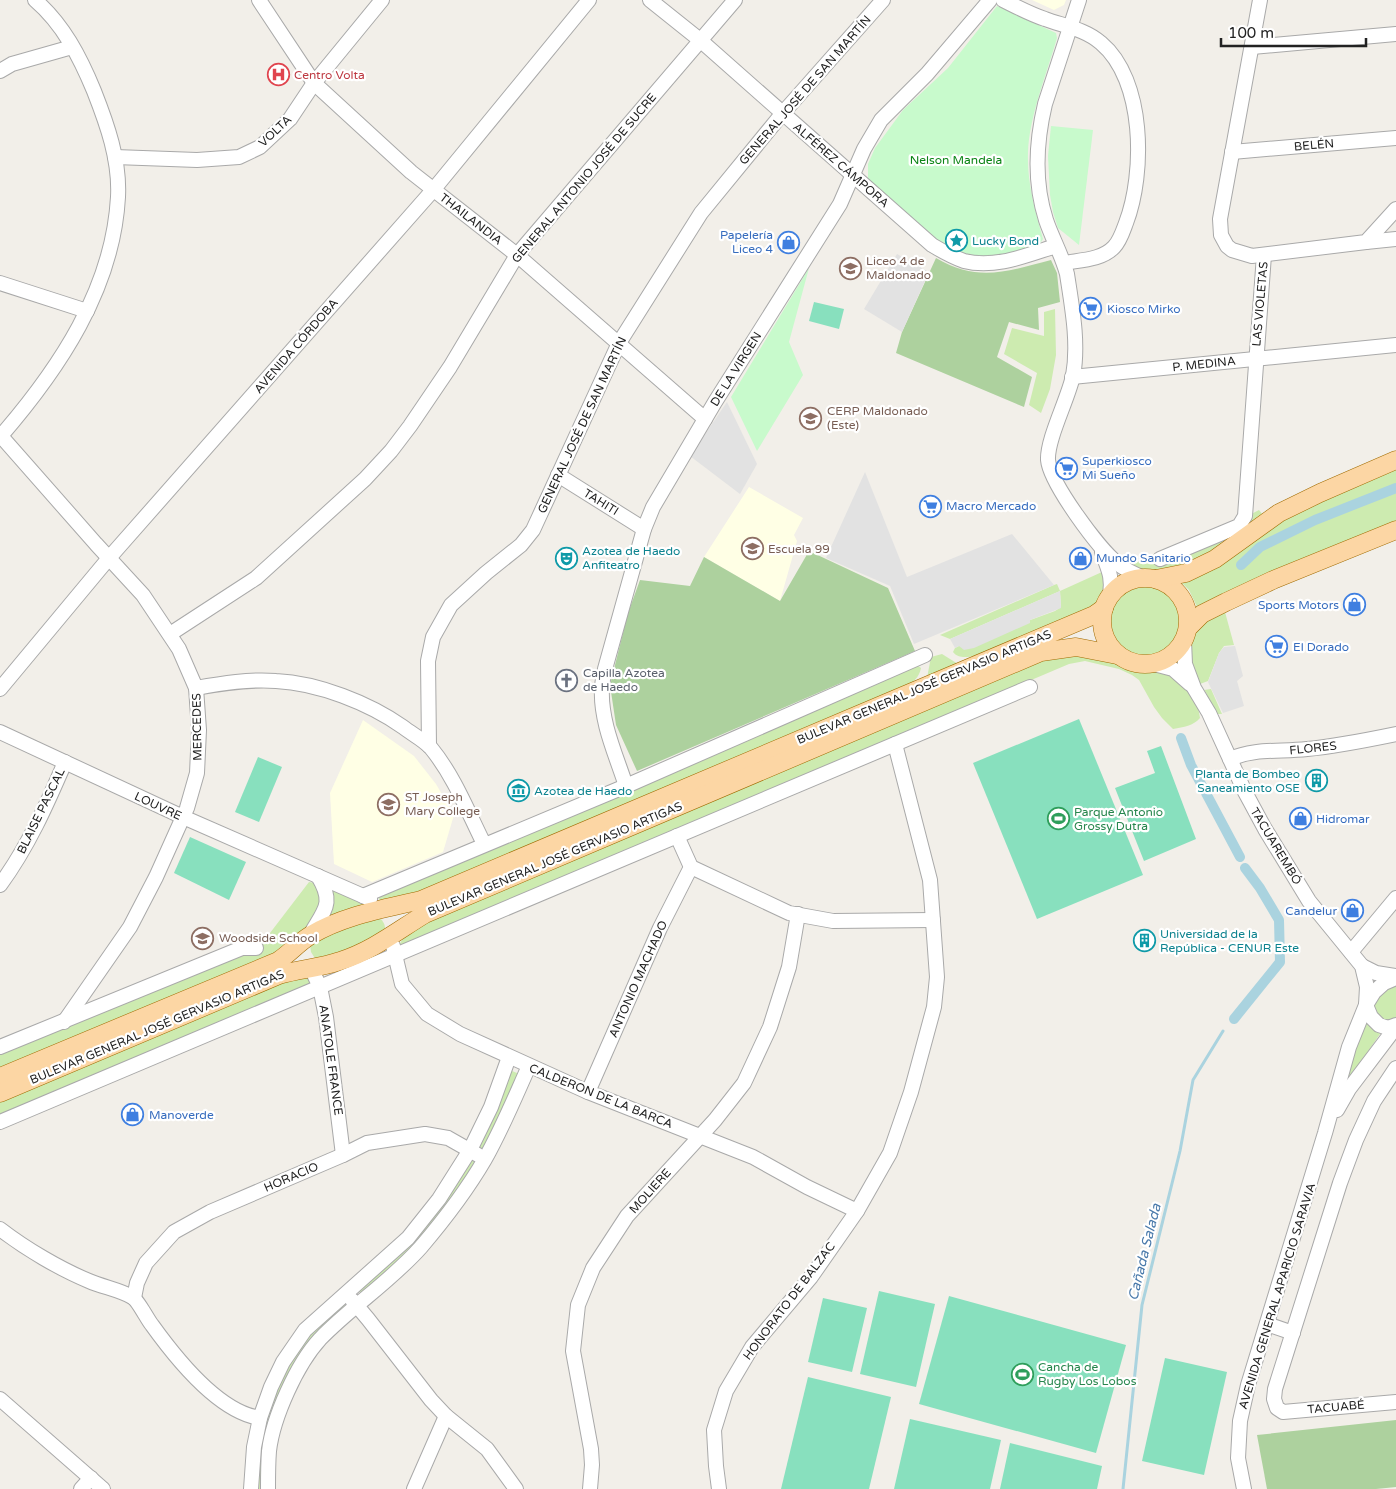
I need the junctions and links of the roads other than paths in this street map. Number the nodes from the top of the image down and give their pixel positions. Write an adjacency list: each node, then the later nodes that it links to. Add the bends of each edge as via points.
1 (35, 0): 15 (street, via 49,12)
2 (260, 0): 18 (street, THAILANDIA)
3 (382, 0): 18 (street, VOLTA)
4 (590, 0): 24 (street, AVENIDA CÓRDOBA)
5 (650, 0): 14 (street, ALFÉREZ CÁMPORA)
6 (734, 0): 14 (street, GENERAL ANTONIO JOSÉ DE SUCRE)
7 (883, 0): 19 (street, GENERAL JOSÉ DE SAN MARTÍN)
8 (990, 0): 23 (street, DE LA VIRGEN, via 927,74 882,120 864,149)
9 (1003, 0): 12 (street)
10 (1079, 0): 12 (street)
11 (1260, 0): 16 (street, LAS VIOLETAS)
12 (1069, 27): 28 (street, via 1043,113 1038,148 1040,192); 31 (street, via 1085,32 1101,43 1121,70 1130,90 1134,111 1138,165 1133,202 1114,248 1100,257)
13 (1396, 34): 16 (street)
14 (700, 40): 19 (street, ALFÉREZ CÁMPORA); 29 (street, GENERAL ANTONIO JOSÉ DE SUCRE)
15 (72, 46): 17 (street, via 12,64); 22 (street, via 106,122)
16 (1252, 47): 21 (street, LAS VIOLETAS)
17 (0, 71)
18 (314, 83): 22 (street, VOLTA, via 290,119 260,147 239,156 196,160); 24 (street, THAILANDIA)
19 (782, 114): 23 (street, ALFÉREZ CÁMPORA); 34 (street, GENERAL JOSÉ DE SAN MARTÍN, via 701,213)
20 (1396, 138): 21 (street, BELÉN)
21 (1232, 152): 30 (street, LAS VIOLETAS, via 1220,219 1222,235 1232,250 1252,256)
22 (115, 157): 33 (street, via 118,196 114,229 104,270)
23 (853, 176): 28 (street, ALFÉREZ CÁMPORA, via 932,245 964,261 996,263); 38 (street, DE LA VIRGEN, via 840,204)
24 (434, 189): 29 (street, THAILANDIA); 45 (street, AVENIDA CÓRDOBA)
25 (1396, 209): 27 (street)
26 (1396, 239): 27 (street)
27 (1366, 242): 30 (street)
28 (1056, 246): 31 (street)
29 (517, 255): 34 (street, THAILANDIA); 49 (street, GENERAL ANTONIO JOSÉ DE SUCRE, via 434,391 391,451 365,479 256,578)
30 (1264, 255): 36 (street, LAS VIOLETAS)
31 (1064, 263): 37 (street, via 1075,346)
32 (0, 284): 33 (street)
33 (87, 311): 39 (street, via 64,354)
34 (619, 343): 38 (street, THAILANDIA); 41 (street, GENERAL JOSÉ DE SAN MARTÍN)
35 (1396, 345): 36 (street, P. MEDINA)
36 (1255, 359): 37 (street, P. MEDINA); 46 (street, LAS VIOLETAS, via 1243,522)
37 (1072, 377): 44 (street, via 1049,448 1048,461 1066,498)
38 (705, 419): 42 (street, DE LA VIRGEN, via 653,507)
39 (0, 436): 45 (street, MERCEDES)
40 (1396, 460): 47 (main road, via 1279,513 1215,559 1186,573)
41 (558, 475): 42 (street, TAHITI); 61 (street, GENERAL JOSÉ DE SAN MARTÍN, via 533,530 521,545 451,605 433,637 428,661)
42 (644, 529): 64 (street, DE LA VIRGEN, via 602,688 606,724)
43 (1396, 530): 50 (main road, via 1273,580 1202,614)
44 (1100, 547): 47 (street, via 1128,571); 48 (street, via 1112,582)
45 (109, 558): 49 (street, MERCEDES, via 144,595); 57 (street, AVENIDA CÓRDOBA)
46 (1160, 559)
47 (1150, 578): 48 (main road, via 1131,580 1120,586); 50 (main road, via 1168,584 1181,598 1188,615)
48 (1107, 602): 51 (main road, via 1102,621 1103,633); 73 (main road, BULEVAR GENERAL JOSÉ GERVASIO ARTIGAS, via 1087,618 421,900)
49 (170, 634): 55 (street, MERCEDES)
50 (1186, 635): 53 (main road, via 1176,652); 56 (street, TACUAREMBÓ, via 1184,664)
51 (1117, 654): 53 (main road, via 1140,665); 77 (main road, BULEVAR GENERAL JOSÉ GERVASIO ARTIGAS, via 1076,647 1042,652 425,914)
52 (925, 655): 64 (street)
53 (1154, 664): 56 (street, TACUAREMBÓ, via 1173,669)
54 (1030, 687): 60 (street, BULEVAR GENERAL JOSÉ GERVASIO ARTIGAS)
55 (196, 688): 61 (street, via 257,681 311,687 348,698 390,717); 65 (street, MERCEDES, via 199,730 197,773)
56 (1194, 688): 62 (street, TACUAREMBÓ)
57 (0, 689)
58 (0, 732): 63 (street, LOUVRE)
59 (1396, 734): 62 (street, FLORES, via 1342,745 1247,752)
60 (895, 744): 66 (street, BULEVAR GENERAL JOSÉ GERVASIO ARTIGAS); 75 (street, HONORATO DE BALZAC, via 930,880)
61 (429, 746): 67 (street, via 445,768)
62 (1230, 759): 79 (street, TACUAREMBÓ, via 1283,861)
63 (66, 762): 65 (street, LOUVRE); 70 (street, BLAISE PASCAL, via 44,810)
64 (626, 786): 67 (street)
65 (183, 817): 69 (street, LOUVRE); 85 (street, MERCEDES, via 130,927)
66 (677, 836): 68 (street); 80 (street, BULEVAR GENERAL JOSÉ GERVASIO ARTIGAS)
67 (484, 844): 71 (street)
68 (691, 867): 74 (street); 95 (street, ANTONIO MACHADO, via 660,928)
69 (318, 876): 71 (street, LOUVRE); 76 (street, via 328,896)
70 (0, 885)
71 (363, 896): 73 (street, LOUVRE)
72 (1396, 898): 79 (street)
73 (383, 908): 76 (main road, BULEVAR GENERAL JOSÉ GERVASIO ARTIGAS, via 343,920); 77 (main road, via 390,918)
74 (798, 914): 75 (street, via 833,921); 99 (street, MOLIERE, via 789,967 770,1028 744,1083)
75 (933, 920): 103 (street, HONORATO DE BALZAC, via 937,977 934,1007 911,1092 890,1153)
76 (310, 935): 82 (main road, via 305,952); 94 (main road, BULEVAR GENERAL JOSÉ GERVASIO ARTIGAS, via 290,954 278,960)
77 (391, 936): 80 (street, CALDERON DE LA BARCA); 82 (main road, BULEVAR GENERAL JOSÉ GERVASIO ARTIGAS, via 342,961)
78 (256, 948): 86 (street, via 242,948)
79 (1351, 952): 81 (street, TACUAREMBÓ)
80 (394, 954): 84 (street, BULEVAR GENERAL JOSÉ GERVASIO ARTIGAS); 91 (street, CALDERON DE LA BARCA, via 402,984 427,1014)
81 (1362, 966): 83 (street); 87 (street, TACUAREMBÓ, via 1367,987)
82 (311, 968): 84 (street, ANATOLE FRANCE); 96 (main road, BULEVAR GENERAL JOSÉ GERVASIO ARTIGAS, via 279,975)
83 (1396, 977): 87 (street, AVENIDA GENERAL APARICIO SARAVIA, via 1374,992)
84 (320, 987): 97 (street, BULEVAR GENERAL JOSÉ GERVASIO ARTIGAS); 101 (street, ANATOLE FRANCE)
85 (88, 988): 86 (street, via 91,998); 88 (street, MERCEDES)
86 (104, 1005): 88 (street)
87 (1366, 1005): 89 (street, via 1379,1025); 98 (street, AVENIDA GENERAL APARICIO SARAVIA, via 1349,1047)
88 (64, 1022): 90 (street)
89 (1396, 1026): 98 (street, AVENIDA GENERAL APARICIO SARAVIA, via 1349,1089)
90 (0, 1047)
91 (509, 1057): 92 (street, CALDERON DE LA BARCA); 100 (street, via 491,1107)
92 (528, 1066): 95 (street, CALDERON DE LA BARCA); 102 (street)
93 (1396, 1068): 109 (street, AVENIDA GENERAL APARICIO SARAVIA, via 1374,1101 1356,1140)
94 (0, 1077)
95 (588, 1092): 99 (street, CALDERON DE LA BARCA)
96 (0, 1093)
97 (0, 1122)
98 (1325, 1133): 108 (street, AVENIDA GENERAL APARICIO SARAVIA)
99 (700, 1136): 103 (street, CALDERON DE LA BARCA, via 754,1157 807,1188); 121 (street, MOLIERE, via 628,1216 593,1268 578,1305 573,1351 591,1449)
100 (470, 1150): 101 (street, HORACIO, via 448,1138 425,1134 367,1143); 102 (street, HORACIO); 105 (street, via 439,1199 408,1238)
101 (344, 1155): 106 (street, HORACIO, via 210,1212 174,1232 146,1263)
102 (485, 1159): 107 (street, via 453,1208 420,1248)
103 (856, 1211): 122 (street, HONORATO DE BALZAC, via 811,1277 752,1347 726,1391 714,1430)
104 (0, 1230): 106 (street, via 20,1245 88,1280)
105 (346, 1294): 107 (street); 114 (street, via 293,1346 271,1387)
106 (134, 1298): 114 (street, via 188,1371 230,1405 249,1416)
107 (356, 1306): 113 (street); 118 (street, via 320,1340 296,1373 276,1421 269,1450)
108 (1267, 1324): 109 (street); 123 (street, AVENIDA GENERAL APARICIO SARAVIA, via 1240,1421 1238,1458)
109 (1293, 1333): 112 (street, AVENIDA GENERAL APARICIO SARAVIA, via 1275,1389)
110 (0, 1399): 115 (street)
111 (1396, 1402): 112 (street, TACUABÉ, via 1284,1412)
112 (1277, 1408)
113 (446, 1416): 119 (street); 120 (street, via 487,1449)
114 (260, 1418): 117 (street)
115 (86, 1484): 116 (street)
116 (103, 1489)
117 (251, 1489)
118 (268, 1489)
119 (414, 1489)
120 (516, 1489)
121 (590, 1489)
122 (719, 1489)
123 (1244, 1489)

